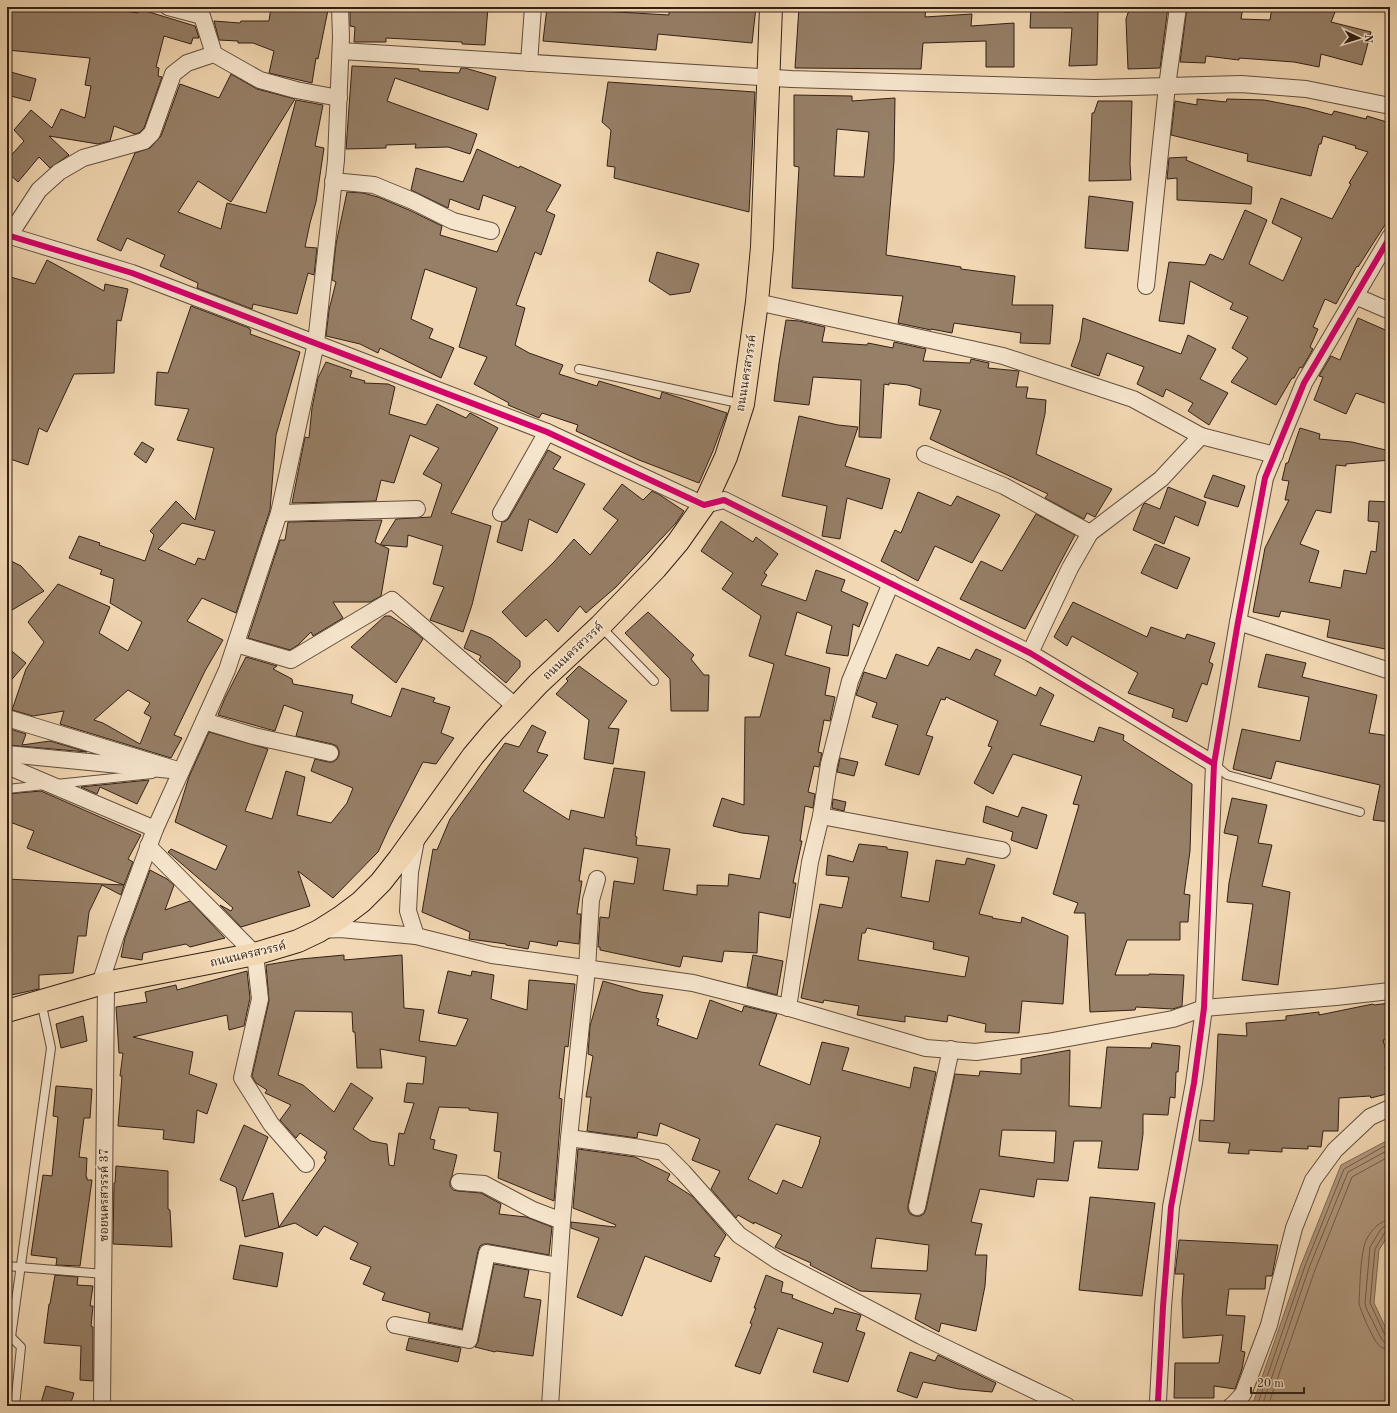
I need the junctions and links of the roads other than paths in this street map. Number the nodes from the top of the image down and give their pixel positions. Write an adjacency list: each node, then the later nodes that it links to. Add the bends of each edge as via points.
1 (168, 7): 7 (street, via 202,16)
2 (340, 7): 6 (street, ซอยนครสวรรค์ 37)
3 (532, 7): 8 (street)
4 (771, 7): 9 (main road, ถนนนครสวรรค์)
5 (1178, 7): 10 (street)
6 (341, 51): 8 (street); 11 (street, ซอยนครสวรรค์ 37)
7 (214, 54): 11 (street, via 260,80); 15 (street, via 187,63 173,74 152,133 144,141 83,158 59,172 39,190)
8 (529, 63): 9 (street)
9 (768, 77): 10 (street, via 790,80 1095,88); 19 (main road, ถนนนครสวรรค์, via 762,247)
10 (1167, 86): 12 (street, via 1240,84 1306,89); 17 (street)
11 (339, 98): 13 (street, ซอยนครสวรรค์ 37)
12 (1390, 106)
13 (333, 181): 14 (street, via 374,184 453,221); 21 (street, ซอยนครสวรรค์ 37)
14 (491, 231)
15 (8, 236): 21 (street, via 132,273)
16 (1390, 237): 18 (street)
17 (1146, 286)
18 (1355, 296): 20 (street); 27 (street, via 1304,382)
19 (757, 302): 23 (main road, ถนนนครสวรรค์); 25 (street, via 1003,356 1133,399)
20 (1390, 311)
21 (316, 343): 24 (street); 30 (street, ซอยนครสวรรค์ 37)
22 (579, 369): 23 (lane)
23 (743, 404): 28 (main road, ถนนนครสวรรค์, via 726,457)
24 (547, 432): 28 (street); 31 (street)
25 (1201, 436): 27 (street); 32 (street, via 1161,479)
26 (925, 454): 32 (street, via 1004,486)
27 (1275, 455): 34 (street, via 1266,478)
28 (704, 505): 33 (street, via 724,500); 35 (main road, ถนนนครสวรรค์, via 656,568)
29 (417, 509): 30 (street)
30 (279, 513): 36 (street, ซอยนครสวรรค์ 37)
31 (502, 513)
32 (1090, 533): 37 (street, via 1070,568)
33 (891, 583): 37 (street); 50 (street, via 850,681 829,764)
34 (1238, 622): 38 (street); 45 (street)
35 (600, 626): 39 (lane); 40 (main road, ถนนนครสวรรค์)
36 (236, 644): 40 (street, via 291,660 392,600); 42 (street, ซอยนครสวรรค์ 37)
37 (1030, 653): 45 (street)
38 (1390, 671)
39 (654, 681)
40 (515, 706): 52 (main road, ถนนนครสวรรค์, via 473,756)
41 (7, 718): 47 (street)
42 (204, 721): 43 (street, via 254,736); 47 (street, ซอยนครสวรรค์ 37)
43 (330, 753)
44 (7, 754): 47 (street)
45 (1214, 764): 49 (lane, via 1227,775); 64 (street)
46 (7, 766): 51 (street)
47 (181, 771): 48 (lane); 51 (street, ซอยนครสวรรค์ 37)
48 (7, 789)
49 (1360, 812)
50 (821, 816): 54 (street); 63 (street, via 810,862)
51 (155, 828): 53 (street, ซอยนครสวรรค์ 37)
52 (416, 834): 56 (main road, ถนนนครสวรรค์, via 381,882 361,902); 57 (street, via 410,872 408,911)
53 (148, 846): 58 (street); 60 (street, ซอยนครสวรรค์ 37)
54 (1002, 850)
55 (597, 878): 59 (street, via 591,900)
56 (319, 931): 57 (street, via 348,930); 58 (main road, ถนนนครสวรรค์, via 298,941)
57 (416, 936): 59 (street, via 492,955)
58 (255, 954): 60 (main road, ถนนนครสวรรค์); 69 (street, via 260,999 242,1078 271,1124)
59 (588, 969): 63 (street, via 693,984); 68 (street)
60 (103, 984): 62 (main road, ถนนนครสวรรค์); 76 (street, ซอยนครสวรรค์ 37)
61 (1390, 991): 64 (street)
62 (41, 1001): 65 (main road, ถนนนครสวรรค์); 75 (lane, via 50,1048)
63 (788, 1008): 66 (street, via 926,1048)
64 (1204, 1008): 66 (street, via 1173,1019 1047,1042 976,1052); 83 (street, via 1194,1083 1171,1207 1162,1315)
65 (7, 1011)
66 (951, 1049): 71 (street)
67 (1390, 1108): 84 (street, via 1370,1117 1335,1150 1313,1180 1294,1228 1269,1325 1243,1394)
68 (569, 1138): 72 (street); 82 (street, via 663,1152 740,1235 778,1261 921,1336)
69 (306, 1164)
70 (459, 1182): 72 (street, via 484,1184 533,1210)
71 (917, 1207)
72 (562, 1221): 74 (street)
73 (7, 1266): 75 (lane)
74 (559, 1266): 77 (street, via 487,1252 469,1340); 81 (street)
75 (21, 1267): 76 (lane); 78 (lane)
76 (104, 1274): 80 (street, ซอยนครสวรรค์ 37)
77 (395, 1325)
78 (9, 1337): 79 (lane, via 21,1347)
79 (14, 1406)
80 (102, 1406)
81 (550, 1406)
82 (1067, 1406)
83 (1159, 1406)
84 (1231, 1406)

